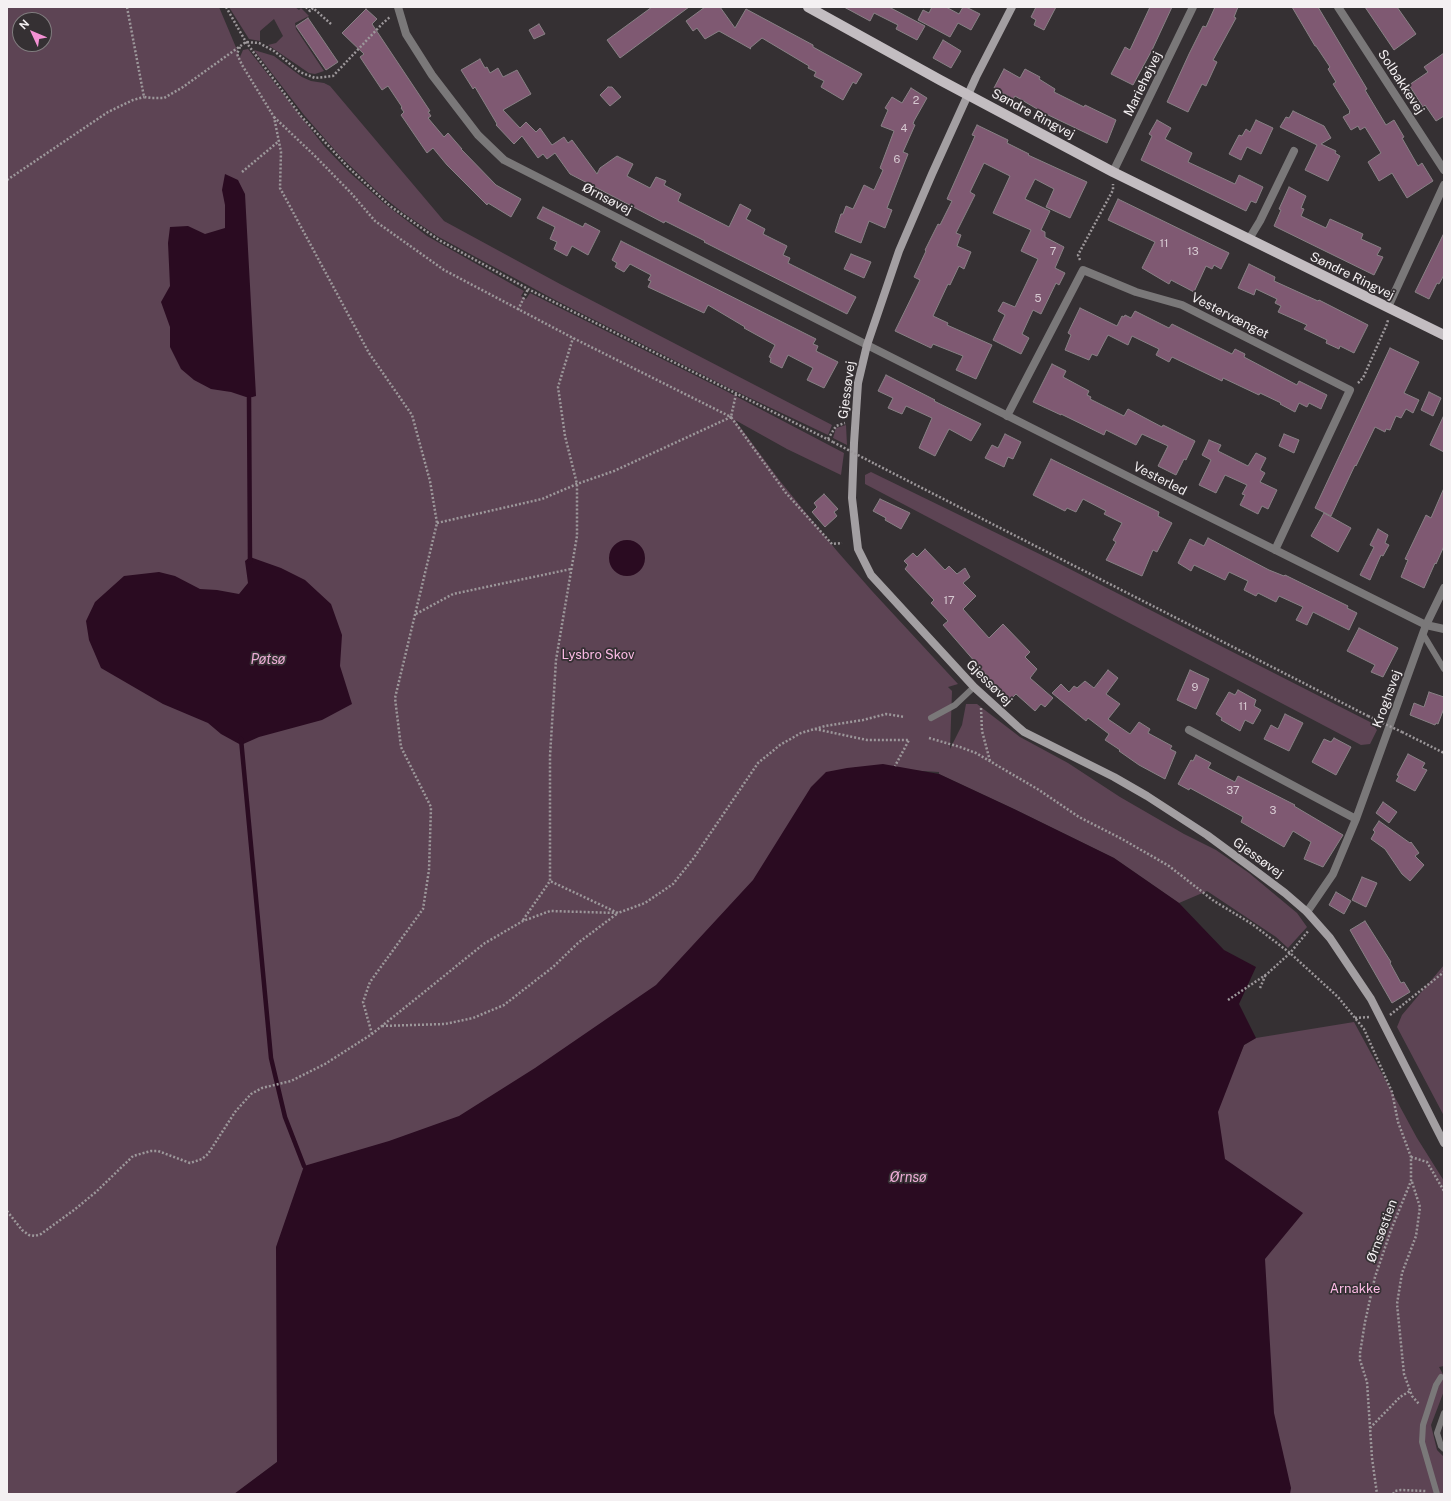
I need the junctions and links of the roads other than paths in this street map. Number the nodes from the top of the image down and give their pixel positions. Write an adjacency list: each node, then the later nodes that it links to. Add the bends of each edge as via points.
1 (808, 7): 6 (main road, Søndre Ringvej)
2 (1012, 7): 6 (street, Gjessøvej)
3 (1193, 7): 9 (street, Mariehøjvej)
4 (1338, 7): 8 (street, Solbakkevej)
5 (398, 9): 14 (street, Ørnsøvej, via 406,34 432,75 478,135 504,160)
6 (968, 94): 9 (main road, Søndre Ringvej); 14 (street, Gjessøvej, via 899,251)
7 (1294, 151): 11 (street)
8 (1444, 170)
9 (1114, 172): 11 (main road, Søndre Ringvej)
10 (1444, 185): 12 (street)
11 (1249, 239): 12 (main road, Søndre Ringvej)
12 (1388, 308): 13 (main road, Søndre Ringvej)
13 (1444, 335)
14 (867, 345): 15 (street, Vesterled); 22 (street, Gjessøvej, via 858,383 854,443 852,498 858,549 871,575)
15 (1007, 416): 16 (street, Vesterled); 16 (street, Vestervænget, via 1082,270 1136,292 1182,305 1350,390)
16 (1275, 550): 18 (street, Vesterled)
17 (1444, 588): 18 (street, Kroghsvej)
18 (1426, 625): 19 (street, Vesterled); 20 (street, Kroghsvej)
19 (1444, 630)
20 (1423, 634): 21 (lane); 25 (street, Kroghsvej)
21 (1444, 669)
22 (974, 687): 23 (lane, via 955,706); 26 (street, Gjessøvej, via 1024,732 1131,786 1261,875)
23 (931, 718)
24 (1189, 730): 25 (street)
25 (1356, 819): 26 (street, Kroghsvej, via 1333,874)
26 (1307, 912): 27 (street, Gjessøvej, via 1344,957 1371,999)
27 (1444, 1143)
28 (1441, 1377): 31 (lane, via 1423,1425 1422,1442)
29 (1444, 1413): 30 (lane, via 1437,1433)
30 (1444, 1449)
31 (1436, 1493)

